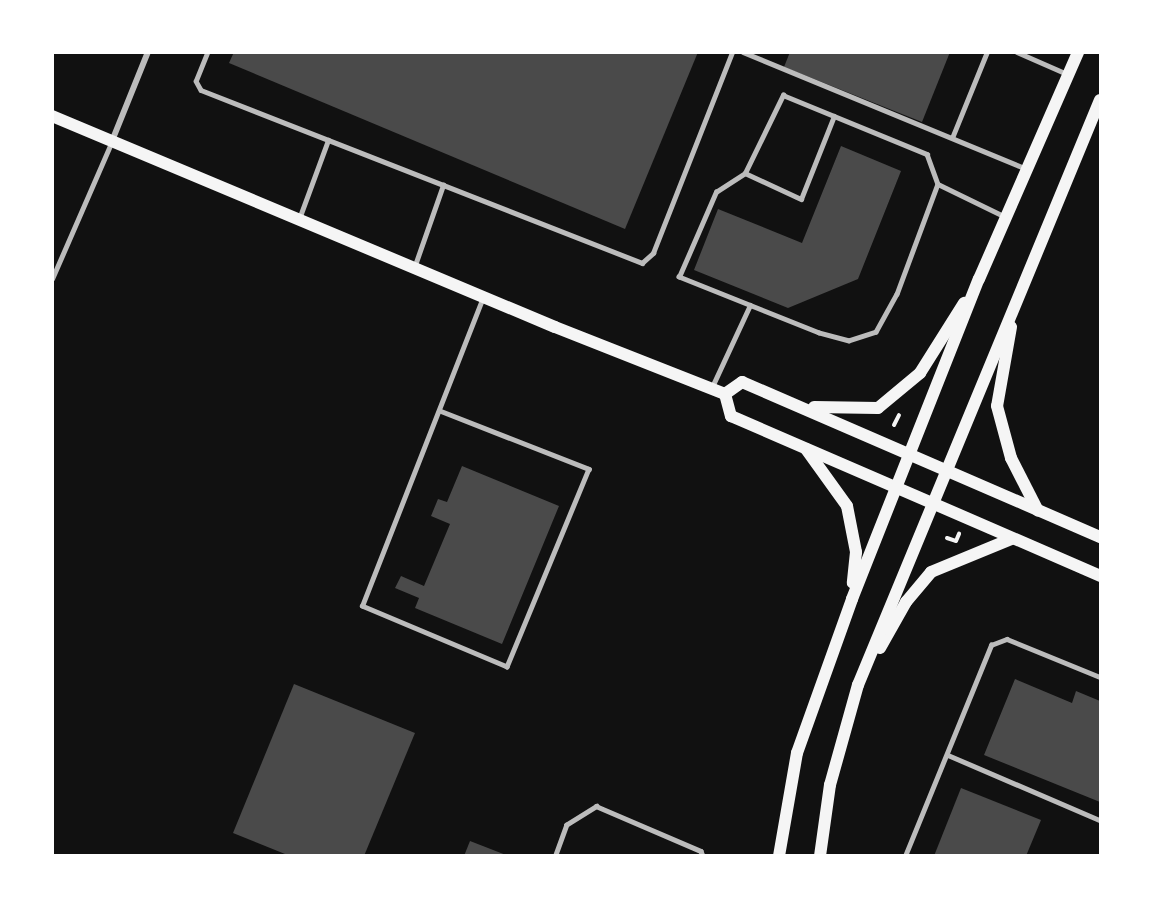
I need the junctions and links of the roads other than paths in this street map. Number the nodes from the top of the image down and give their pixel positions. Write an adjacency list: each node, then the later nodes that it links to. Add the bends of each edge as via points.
1 (148, 52): 14 (street)
2 (208, 52): 13 (lane, via 196,81 201,90)
3 (732, 52): 18 (lane, via 652,253 642,263)
4 (743, 52): 12 (lane)
5 (987, 52): 12 (lane)
6 (1017, 52): 8 (lane)
7 (1078, 52): 8 (main road)
8 (1068, 74): 15 (main road)
9 (1101, 100): 25 (main road)
10 (52, 116): 14 (main road)
11 (834, 116): 16 (lane, via 783,96); 16 (lane, via 801,200); 17 (lane, via 927,154)
12 (952, 138): 15 (lane)
13 (328, 140): 18 (lane); 20 (lane)
14 (111, 141): 20 (main road); 22 (lane)
15 (1027, 169): 19 (main road)
16 (745, 173): 26 (lane, via 716,192 679,278)
17 (938, 184): 19 (lane); 26 (lane, via 897,294 876,332 849,341)
18 (442, 185): 21 (lane)
19 (1006, 217): 23 (main road)
20 (298, 221): 21 (main road)
21 (414, 269): 24 (main road)
22 (52, 279)
23 (979, 279): 29 (main road, via 920,373 878,408); 32 (main road)
24 (483, 297): 27 (main road); 30 (lane)
25 (1015, 304): 33 (main road); 36 (main road, via 997,406 1011,458)
26 (750, 305): 27 (lane)
27 (711, 388): 28 (main road)
28 (725, 394): 29 (main road, via 742,382); 31 (main road, via 730,416)
29 (801, 406): 32 (main road)
30 (441, 411): 30 (lane, via 362,606 507,667 589,469)
31 (806, 449): 34 (main road); 40 (main road, via 847,506 856,552)
32 (910, 453): 33 (main road); 34 (main road)
33 (947, 471): 35 (main road); 36 (main road)
34 (895, 489): 35 (main road); 40 (main road)
35 (932, 506): 38 (main road); 42 (main road)
36 (1038, 511): 37 (main road)
37 (1101, 537)
38 (1011, 539): 39 (main road); 42 (main road, via 931,572 906,602)
39 (1101, 576)
40 (852, 599): 47 (main road, via 796,753)
41 (1101, 677): 43 (lane, via 1007,639 999,640 991,645)
42 (858, 685): 48 (main road, via 830,785)
43 (948, 755): 44 (lane); 49 (lane)
44 (1101, 820)
45 (555, 855): 46 (lane, via 566,825 596,806 700,850)
46 (703, 855)
47 (779, 855)
48 (820, 855)
49 (905, 855)

